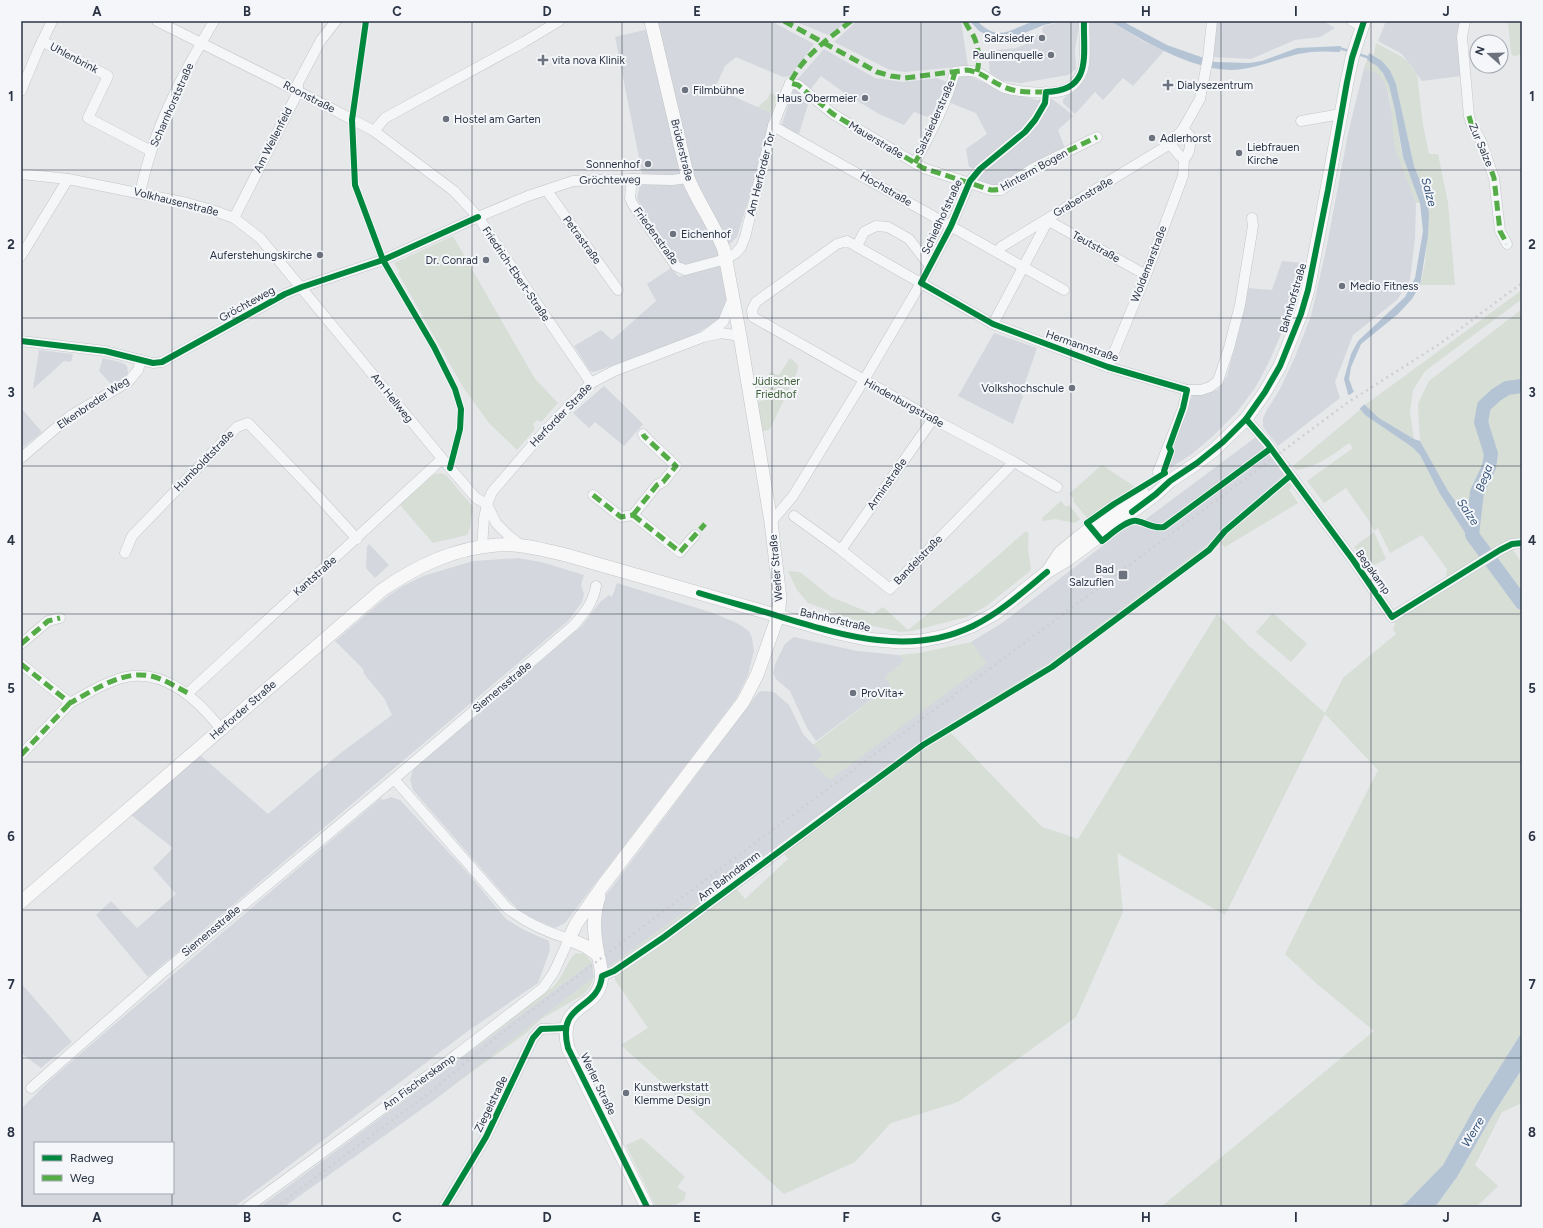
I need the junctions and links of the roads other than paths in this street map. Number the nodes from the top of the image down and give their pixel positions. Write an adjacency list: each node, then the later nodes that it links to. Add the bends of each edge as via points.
1 (52, 21): 11 (street)
2 (157, 21): 12 (street, Roonstraße)
3 (214, 21): 12 (street, Scharnhorststraße)
4 (336, 21): 15 (street, Am Wellenfeld, via 321,40 298,82)
5 (559, 21): 21 (street, via 385,118)
6 (651, 21): 28 (main road, Brüderstraße)
7 (1084, 21): 16 (street, via 1084,64 1080,76 1072,86 1064,90)
8 (1212, 21): 20 (street, via 1200,99)
9 (1465, 21): 39 (street, Zur Salze, via 1462,37 1469,116 1494,178 1500,231)
10 (1362, 22): 17 (main road, Bahnhofstraße)
11 (42, 41): 14 (street); 24 (street, Uhlenbrink, via 108,76 88,118)
12 (201, 44): 15 (street, Roonstraße); 24 (street, Scharnhorststraße, via 168,109)
13 (790, 83): 19 (street, Am Herforder Tor); 26 (street, Mauerstraße, via 798,85 834,114)
14 (21, 91)
15 (298, 92): 21 (street, Roonstraße); 35 (street, Am Wellenfeld)
16 (1046, 92): 26 (street, Salzsiederstraße, via 1005,88 977,72 955,72 935,124); 31 (street, Schießhofstraße, via 1045,104 1025,132 980,169)
17 (1341, 114): 18 (street); 63 (main road, Bahnhofstraße, via 1301,314 1280,366)
18 (1301, 121)
19 (773, 126): 38 (street, Hochstraße); 43 (street, Am Herforder Tor, via 745,237 736,253)
20 (1183, 129): 23 (street, Grabenstraße); 25 (street, Woldemarstraße, via 1190,136 1190,150)
21 (374, 131): 34 (street, Friedrich-Ebert-Straße, via 454,191)
22 (1096, 137): 31 (street, Hinterm Bogen, via 1032,170 1001,190)
23 (1170, 144): 25 (street); 37 (street, Grabenstraße)
24 (151, 151): 33 (street, Scharnhorststraße)
25 (1184, 159): 46 (street, Woldemarstraße, via 1183,176)
26 (915, 163): 31 (street, Mauerstraße)
27 (21, 174): 29 (street, Volkhausenstraße)
28 (688, 178): 30 (street, Gröchteweg); 43 (main road, Brüderstraße, via 719,236)
29 (68, 179): 33 (street, Volkhausenstraße); 42 (street)
30 (632, 179): 32 (street, Gröchteweg, via 573,181); 43 (street, Friedenstraße, via 632,203 676,266 686,270)
31 (969, 184): 38 (street, Schießhofstraße)
32 (547, 191): 34 (street, Gröchteweg, via 528,196); 49 (street, Petrastraße)
33 (140, 193): 35 (street, Volkhausenstraße, via 194,205)
34 (478, 217): 48 (street, Gröchteweg, via 383,260); 60 (street, Friedrich-Ebert-Straße)
35 (234, 218): 48 (street, Volkhausenstraße, via 260,238)
36 (1252, 218): 61 (street, Hermannstraße, via 1254,226 1240,305 1218,381 1201,390)
37 (1047, 220): 41 (street, Grabenstraße, via 1001,248); 45 (street); 46 (street, Teutstraße)
38 (951, 226): 41 (street, Hochstraße); 44 (street, Schießhofstraße)
39 (1507, 244)
40 (857, 246): 44 (street, via 864,232 876,226 888,227 909,239); 47 (street, Hermannstraße); 52 (street, Hermannstraße, via 847,241 837,244 756,302 752,310)
41 (998, 253): 45 (street, Hochstraße)
42 (21, 256)
43 (726, 259): 51 (main road, Brüderstraße)
44 (930, 266): 47 (street, Schießhofstraße)
45 (1023, 267): 50 (street, Hochstraße); 53 (street)
46 (1146, 275): 58 (street, Woldemarstraße)
47 (921, 283): 53 (street, Hermannstraße); 59 (street, Schießhofstraße)
48 (302, 287): 57 (street, Gröchteweg, via 162,362); 66 (street, Am Hellweg)
49 (618, 290)
50 (1064, 290)
51 (733, 298): 54 (main road, Werler Straße); 55 (street, Herforder Straße, via 723,322)
52 (753, 317): 59 (street, Hindenburgstraße)
53 (993, 324): 58 (street, Hermannstraße)
54 (740, 336): 55 (street, Herforder Straße, via 721,333); 74 (main road, Werler Straße)
55 (703, 337): 60 (street, Herforder Straße, via 614,370)
56 (21, 341): 57 (street, Gröchteweg, via 106,351)
57 (141, 360): 65 (street, Elkenbreder Weg, via 138,370 128,382 70,416)
58 (1108, 367): 61 (street, Hermannstraße)
59 (864, 380): 62 (street, Hindenburgstraße); 74 (street, Schießhofstraße, via 794,496)
60 (591, 383): 71 (street, Herforder Straße, via 502,480 492,492)
61 (1187, 390): 68 (street, via 1184,408)
62 (933, 419): 67 (street, Hindenburgstraße); 80 (street, Arminstraße)
63 (1246, 419): 77 (street, Begakamp, via 1353,560 1392,617 1500,550 1512,544); 83 (main road, Bahnhofstraße, via 1197,463 1170,481 1124,505 1078,538 1060,553 1047,572 996,613 972,626 945,636 900,642 853,637)
64 (643, 434): 72 (street, via 676,466 663,482 657,484)
65 (21, 458)
66 (442, 459): 71 (street, Am Hellweg, via 476,498); 76 (street, Kantstraße)
67 (1014, 462): 69 (street, Hindenburgstraße); 80 (street, Bandelstraße, via 890,589)
68 (1158, 472)
69 (1057, 486)
70 (593, 495): 72 (street, via 621,517)
71 (487, 504): 78 (street, via 496,523); 79 (street, Herforder Straße)
72 (633, 516): 75 (street, via 680,552)
73 (794, 516): 80 (street, Bandelstraße)
74 (771, 522): 83 (main road, Werler Straße, via 779,582)
75 (695, 534)
76 (357, 538): 81 (street, Humboldtstraße, via 248,423 237,427 132,536); 87 (street, Kantstraße)
77 (1522, 543)
78 (523, 546): 79 (main road, Herforder Straße); 83 (main road, Bahnhofstraße)
79 (482, 547): 89 (main road, Herforder Straße, via 434,560 406,573 376,595)
80 (841, 550)
81 (126, 553)
82 (596, 586): 91 (street, Siemensstraße, via 594,597 586,612 573,626)
83 (778, 616): 93 (main road, Werler Straße, via 757,675 743,702)
84 (60, 618): 85 (street, via 48,622)
85 (21, 644)
86 (21, 664): 88 (street)
87 (188, 693): 88 (street, via 151,676 131,676 104,684); 89 (street)
88 (70, 703): 90 (street)
89 (221, 729): 94 (main road, Herforder Straße)
90 (21, 755)
91 (394, 779): 95 (street, via 507,908 534,926); 99 (street, Siemensstraße, via 161,974)
92 (865, 787): 97 (street, Am Bahndamm, via 664,937 614,971)
93 (604, 884): 95 (main road, Werler Straße, via 576,924); 96 (main road, Werler Straße, via 595,907)
94 (21, 902)
95 (569, 939): 96 (main road); 100 (street, Am Fischerskamp, via 554,972 543,988)
96 (598, 955): 97 (main road, Werler Straße)
97 (602, 976): 98 (main road, via 595,995 575,1011)
98 (566, 1028): 101 (street, Ziegelstraße, via 541,1029 533,1038 486,1137); 102 (main road, Werler Straße, via 568,1048)
99 (31, 1088)
100 (248, 1207)
101 (444, 1207)
102 (647, 1207)

